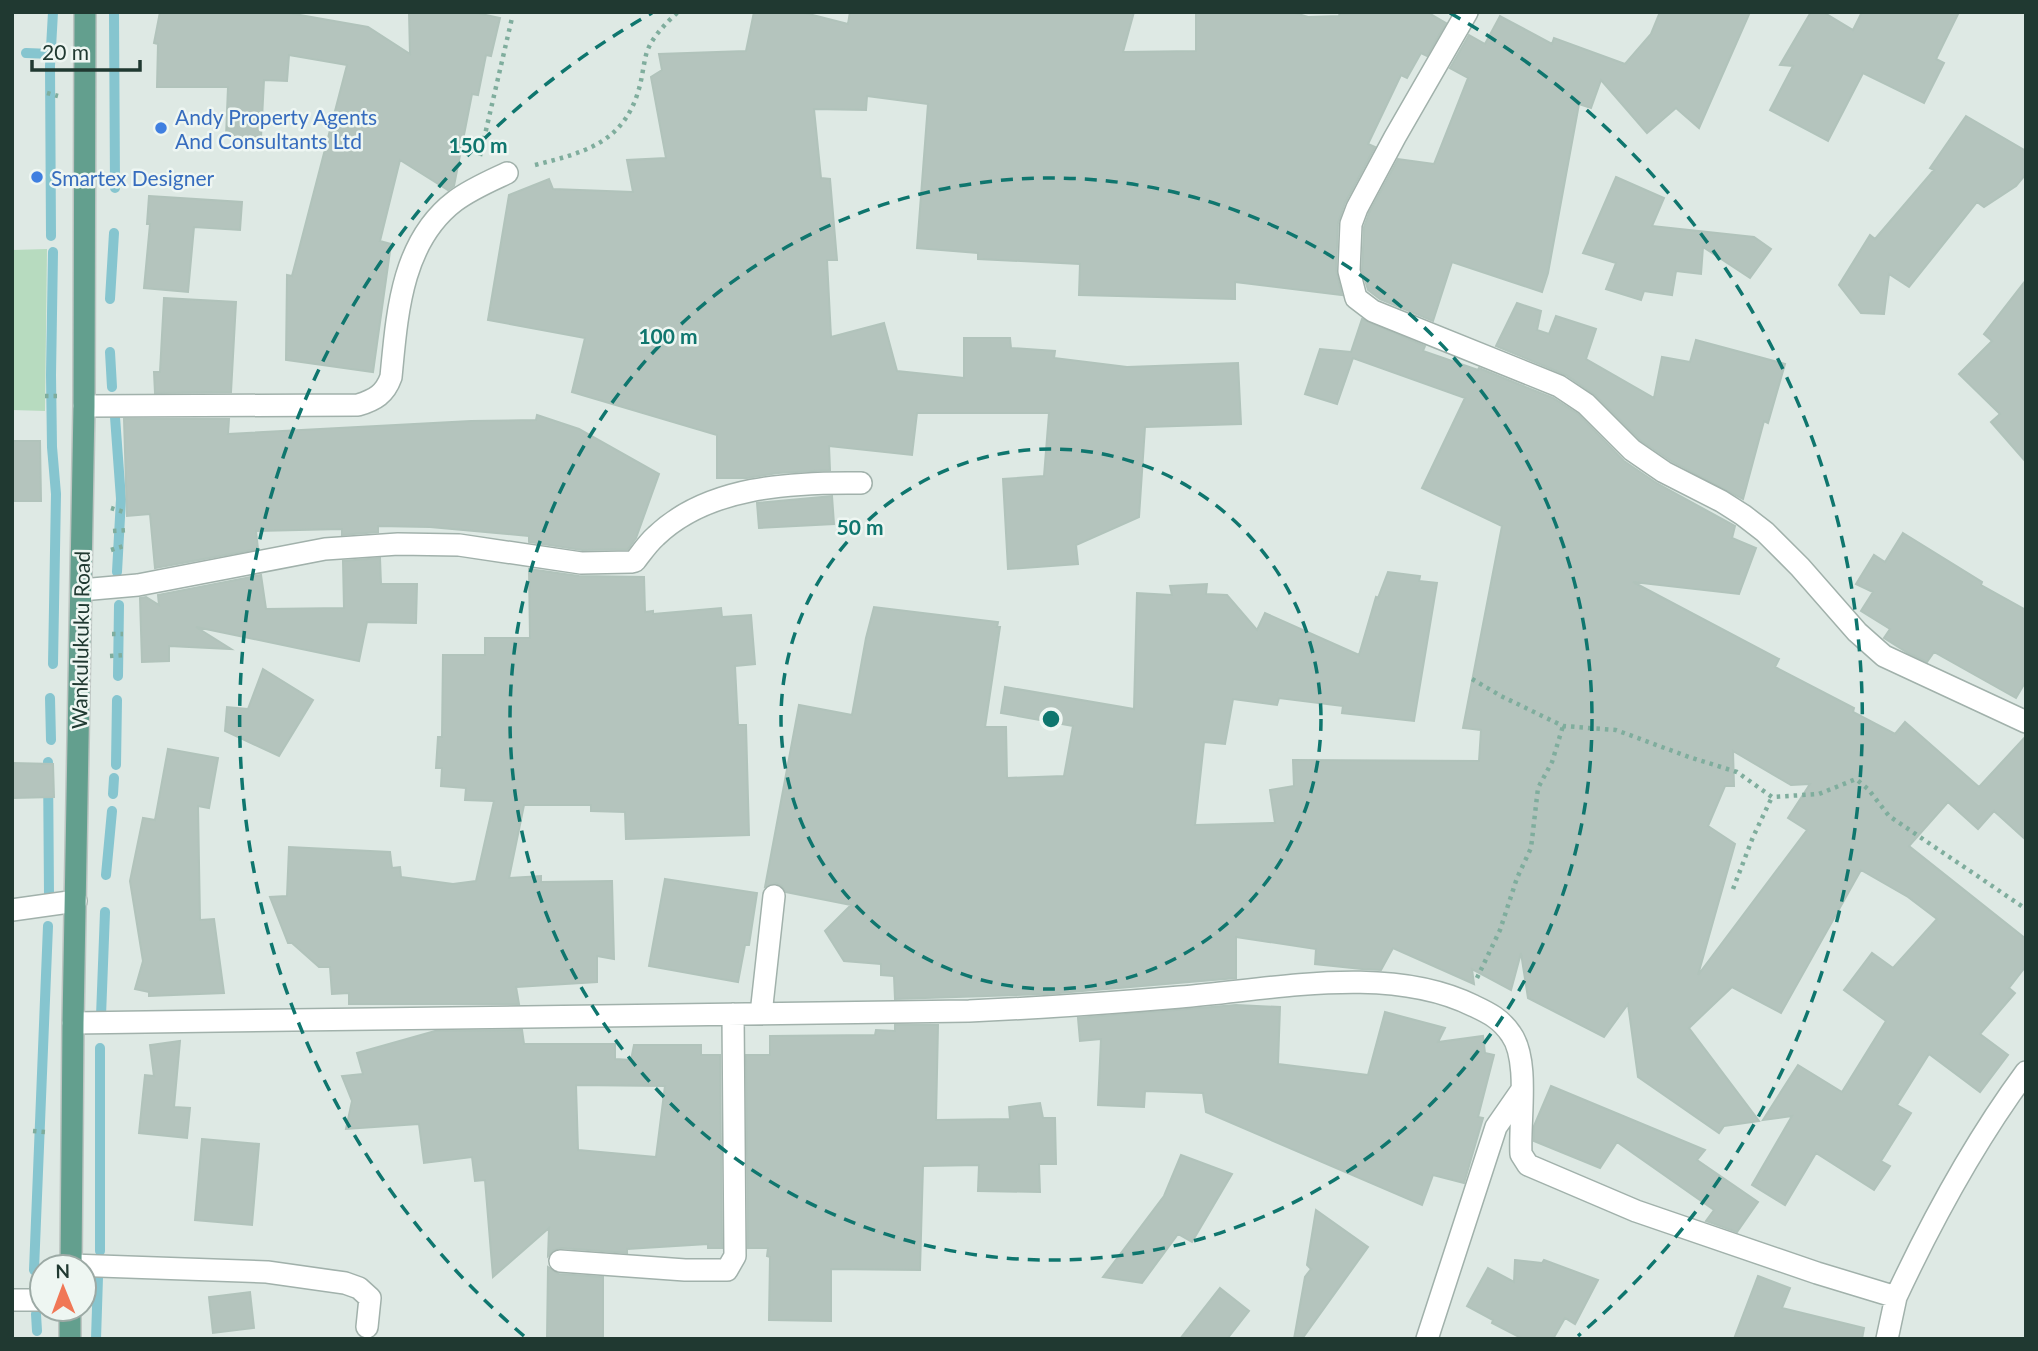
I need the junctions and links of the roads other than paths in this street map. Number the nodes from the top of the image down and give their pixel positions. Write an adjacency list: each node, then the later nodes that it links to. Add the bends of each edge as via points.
1 (85, 12): 4 (main road, Wankulukuku Road)
2 (1466, 12): 7 (street, via 1357,208 1349,240 1349,271 1356,298 1373,311 1559,386 1586,404 1632,450 1765,532 1884,656)
3 (507, 173): 4 (street, via 454,202 418,247 397,312 391,377 374,400 350,406)
4 (84, 406): 6 (main road, Wankulukuku Road)
5 (861, 483): 6 (street, via 749,491 720,499 694,508 670,524 631,562 581,563 460,545 352,546 138,585)
6 (81, 590): 9 (main road, Wankulukuku Road)
7 (2026, 722)
8 (775, 896): 12 (street)
9 (76, 901): 10 (street); 13 (main road, Wankulukuku Road)
10 (12, 910)
11 (733, 1014): 12 (street); 13 (street); 17 (street, via 735,1256 727,1270)
12 (761, 1014): 15 (street, via 1055,1007 1359,982 1420,988 1463,1000 1499,1018 1513,1036 1522,1070)
13 (73, 1023): 16 (main road, Wankulukuku Road)
14 (2026, 1072): 19 (street, via 1991,1119)
15 (1521, 1091): 19 (street, via 1521,1154 1528,1165 1636,1211); 21 (street, via 1496,1127)
16 (71, 1253)
17 (560, 1261)
18 (98, 1267): 20 (street, via 267,1272 345,1283 370,1297)
19 (1896, 1297): 22 (street)
20 (367, 1328)
21 (1427, 1339)
22 (1887, 1339)

